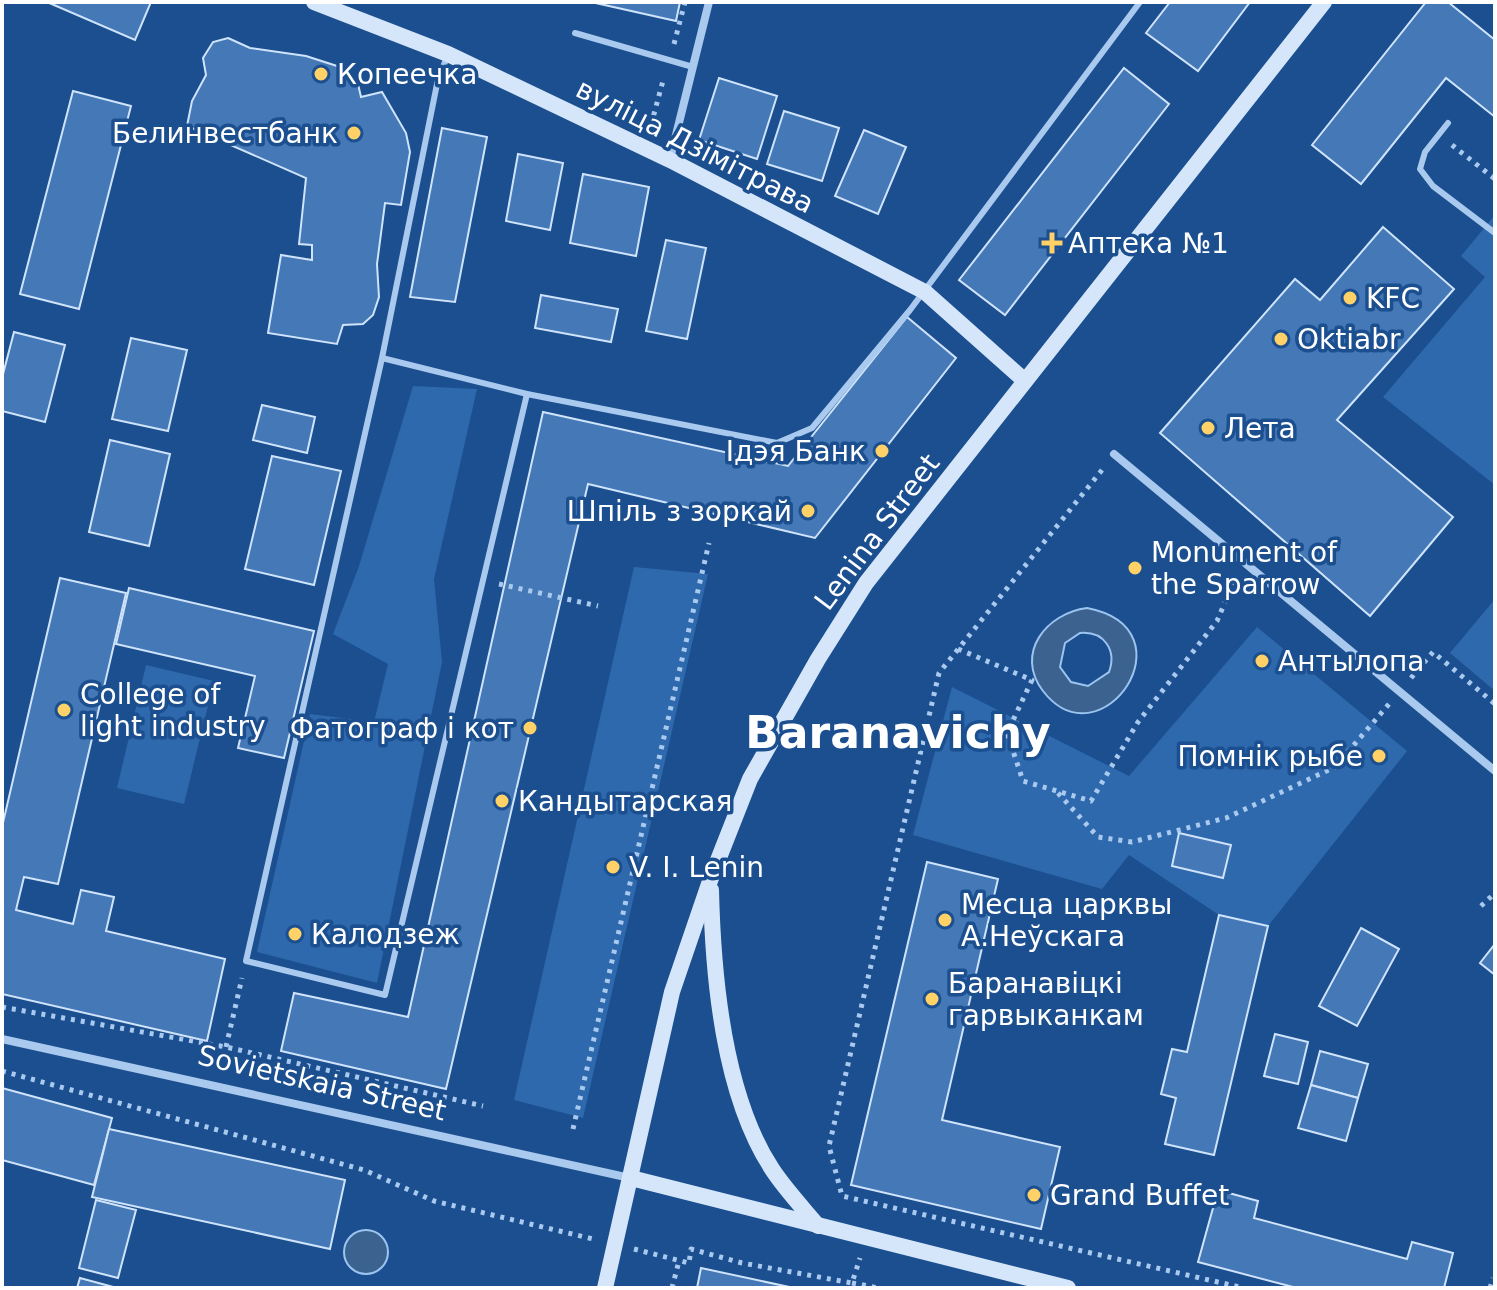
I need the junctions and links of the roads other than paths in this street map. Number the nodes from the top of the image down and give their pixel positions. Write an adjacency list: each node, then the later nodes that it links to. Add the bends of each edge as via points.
1 (314, 2): 6 (main road, вуліца Дзімітрава)
2 (709, 2): 7 (street)
3 (1140, 2): 11 (lane)
4 (1324, 2): 13 (main road, Lenina Street)
5 (575, 33): 7 (lane)
6 (448, 54): 9 (main road, вуліца Дзімітрава); 12 (lane, via 438,79)
7 (693, 67): 9 (street)
8 (1448, 123): 10 (lane, via 1425,152 1420,169 1433,186)
9 (670, 160): 11 (main road, вуліца Дзімітрава)
10 (1495, 233)
11 (925, 292): 13 (main road, вуліца Дзімітрава); 14 (lane, via 812,428 777,443)
12 (382, 358): 14 (lane); 14 (lane, via 246,961 385,995)
13 (1025, 381): 17 (main road, Lenina Street, via 866,583 750,779)
14 (527, 394)
15 (1114, 454): 16 (street)
16 (1495, 771)
17 (711, 878): 19 (main road, Lenina Street, via 672,992); 20 (main road, via 716,969 734,1084 771,1168)
18 (2, 1039): 19 (street, Sovietskaia Street)
19 (631, 1178): 20 (main road); 21 (main road, Lenina Street)
20 (818, 1226): 22 (main road)
21 (605, 1288)
22 (1068, 1288)

